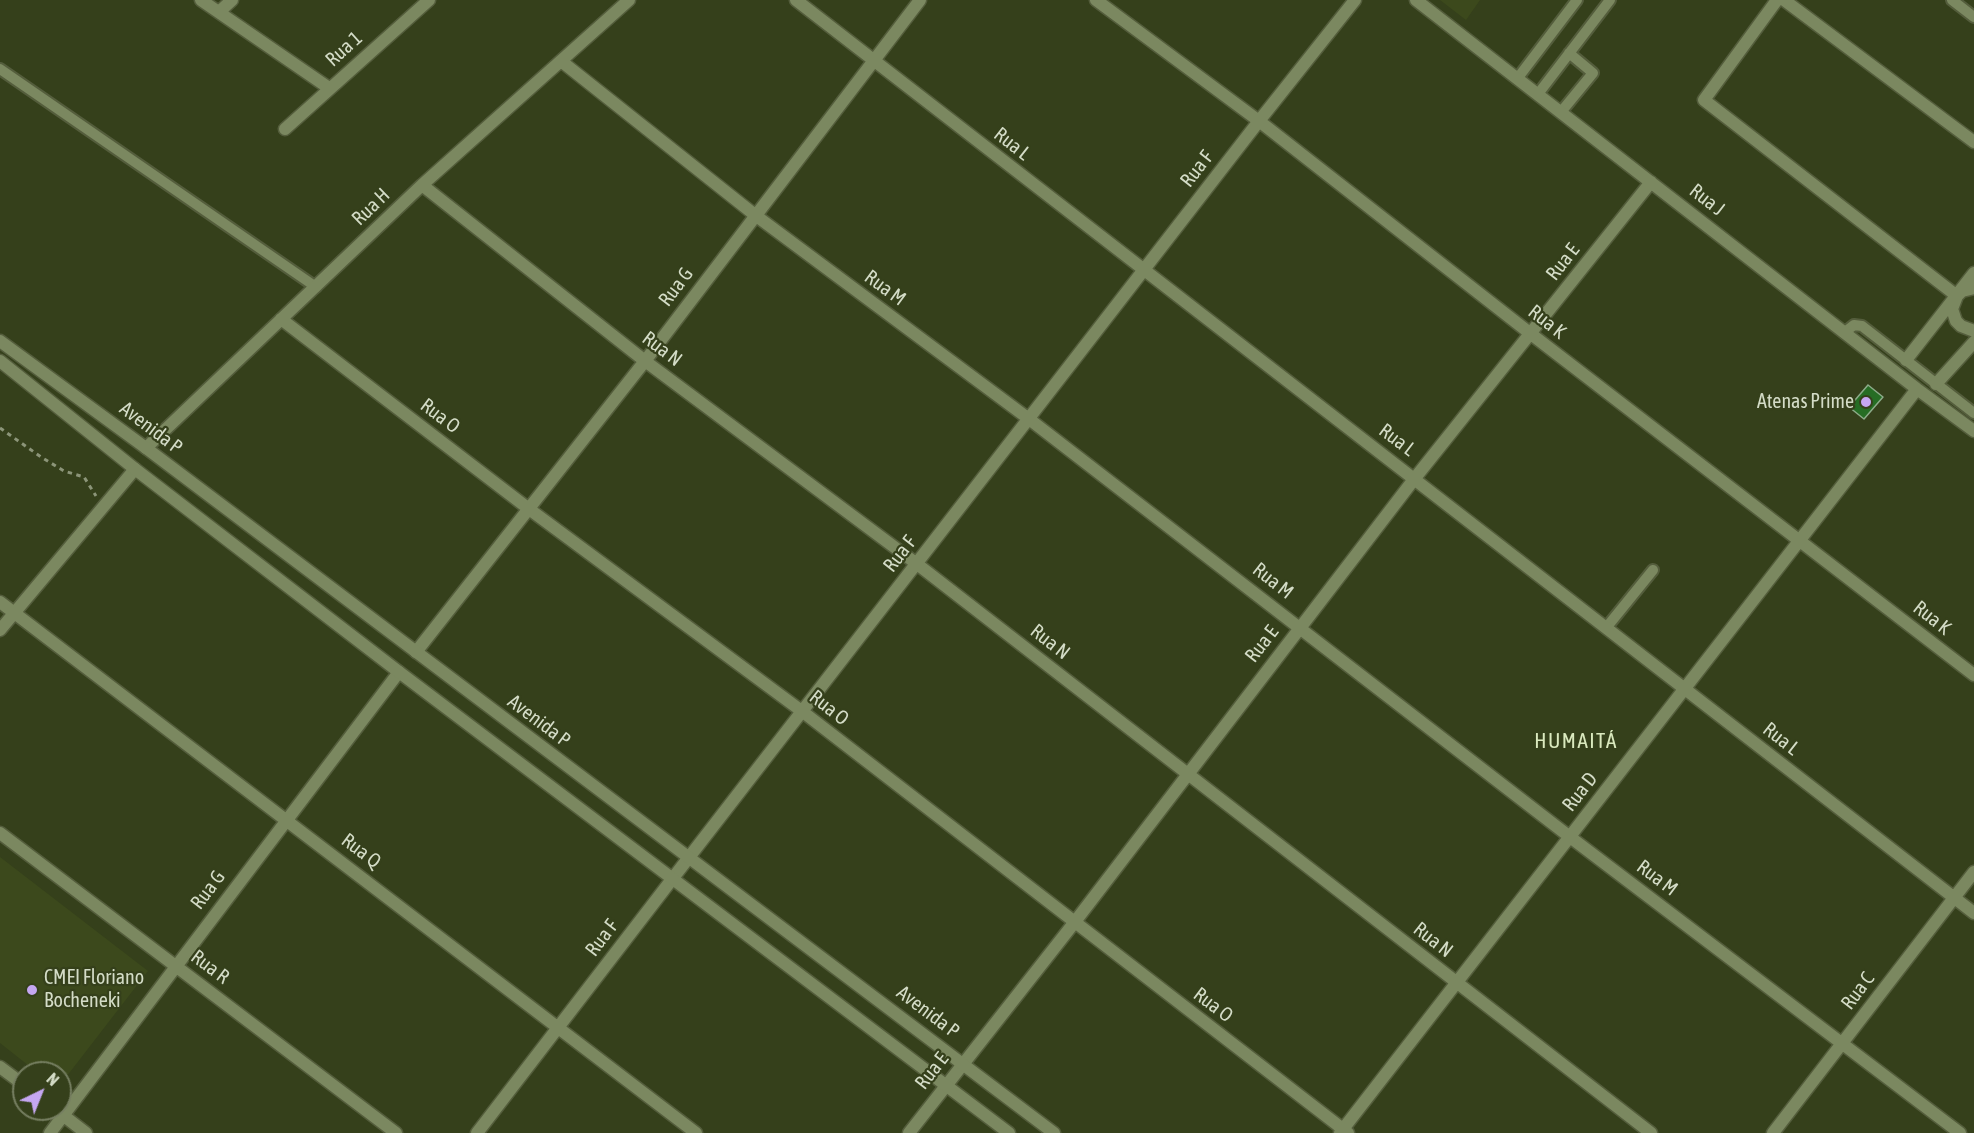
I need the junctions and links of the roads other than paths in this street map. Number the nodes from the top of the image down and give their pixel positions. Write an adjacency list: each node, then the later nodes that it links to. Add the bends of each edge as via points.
1 (201, 0): 15 (street)
2 (232, 0): 15 (street)
3 (429, 0): 22 (street, Rua 1)
4 (629, 0): 18 (street, Rua H)
5 (795, 0): 19 (street, Rua L)
6 (920, 0): 19 (street, Rua G)
7 (1096, 0): 25 (street, Rua K)
8 (1355, 0): 25 (street, Rua F)
9 (1416, 0): 21 (street, Rua J)
10 (1577, 0): 21 (lane)
11 (1610, 0): 17 (lane)
12 (1777, 0): 35 (street, via 1704,100)
13 (1784, 0): 27 (street)
14 (1952, 0): 16 (lane)
15 (219, 12): 22 (street)
16 (1974, 17)
17 (1569, 53): 23 (lane); 24 (lane, via 1593,73)
18 (561, 61): 29 (street, Rua H); 30 (street, Rua M)
19 (873, 61): 30 (street, Rua G); 31 (street, Rua L)
20 (0, 69): 33 (lane)
21 (1517, 79): 23 (street, Rua J)
22 (329, 88): 26 (street, Rua 1)
23 (1538, 94): 24 (street, Rua J)
24 (1561, 112): 28 (street, Rua J)
25 (1259, 121): 31 (street, Rua F); 39 (street, Rua K)
26 (285, 129)
27 (1974, 142)
28 (1651, 182): 38 (street, Rua J); 39 (street, Rua E)
29 (422, 185): 33 (street, Rua H); 44 (street, Rua N)
30 (755, 215): 44 (street, Rua G); 48 (street, Rua M)
31 (1144, 270): 48 (street, Rua F); 52 (street, Rua L)
32 (1974, 273): 35 (street)
33 (316, 287): 36 (street, Rua H)
34 (1974, 288): 35 (street)
35 (1957, 296): 37 (street, via 1952,309 1956,321); 42 (street)
36 (281, 320): 50 (street, Rua H); 53 (street, Rua O)
37 (1974, 331)
38 (1845, 332): 42 (lane, via 1854,325 1862,326); 46 (street, Rua J)
39 (1531, 334): 52 (street, Rua E); 54 (street, Rua K)
40 (0, 341): 50 (street, Avenida P)
41 (1974, 342): 45 (street)
42 (1906, 360): 45 (lane)
43 (0, 361): 51 (street, Avenida P)
44 (645, 361): 53 (street, Rua G); 55 (street, Rua N)
45 (1936, 384): 47 (lane)
46 (1917, 389): 49 (street, Rua J); 54 (street, Rua D)
47 (1974, 413)
48 (1029, 418): 55 (street, Rua F); 59 (street, Rua M)
49 (1974, 431)
50 (146, 448): 62 (street, Avenida P)
51 (135, 469): 58 (street); 63 (street, Avenida P)
52 (1415, 478): 59 (street, Rua E); 60 (street, Rua L)
53 (529, 509): 62 (street, Rua G); 66 (street, Rua O)
54 (1799, 541): 64 (street, Rua K); 65 (street, Rua D)
55 (917, 564): 66 (street, Rua F); 67 (street, Rua N)
56 (1653, 570): 60 (lane)
57 (0, 602): 58 (street, Rua Q)
58 (13, 612): 61 (street); 68 (street, Rua Q)
59 (1300, 627): 67 (street, Rua E); 70 (street, Rua M)
60 (1606, 628): 65 (street, Rua L)
61 (0, 630)
62 (416, 652): 71 (street, Avenida P)
63 (399, 672): 68 (street, Rua G); 73 (street, Avenida P)
64 (1974, 675)
65 (1685, 689): 70 (street, Rua D); 74 (street, Rua L)
66 (803, 712): 71 (street, Rua F); 76 (street, Rua O)
67 (1187, 774): 76 (street, Rua E); 78 (street, Rua N)
68 (286, 819): 77 (street, Rua G); 79 (street, Rua Q)
69 (0, 833): 77 (street, Rua R)
70 (1570, 837): 78 (street, Rua D); 80 (street, Rua M)
71 (688, 858): 73 (street, Rua F); 81 (street, Avenida P)
72 (1974, 872): 74 (street, Rua C)
73 (672, 878): 79 (street, Rua F); 82 (street, Avenida P)
74 (1954, 897): 75 (street, Rua L); 80 (street, Rua C)
75 (1974, 913)
76 (1074, 923): 81 (street, Rua E); 85 (street, Rua O)
77 (176, 965): 83 (street, Rua G); 87 (street, Rua R)
78 (1457, 984): 85 (street, Rua D); 93 (street, Rua N)
79 (559, 1027): 88 (street, Rua F); 89 (street, Rua Q)
80 (1843, 1042): 94 (street, Rua C); 95 (street, Rua M)
81 (963, 1063): 82 (street, Rua E); 92 (street, Avenida P)
82 (945, 1085): 90 (street, Rua E); 91 (street, Avenida P)
83 (72, 1096)
84 (71, 1121): 86 (street)
85 (1343, 1132)
86 (86, 1133)
87 (396, 1133)
88 (477, 1133)
89 (696, 1133)
90 (909, 1133)
91 (1009, 1133)
92 (1054, 1133)
93 (1651, 1133)
94 (1773, 1133)
95 (1960, 1133)

